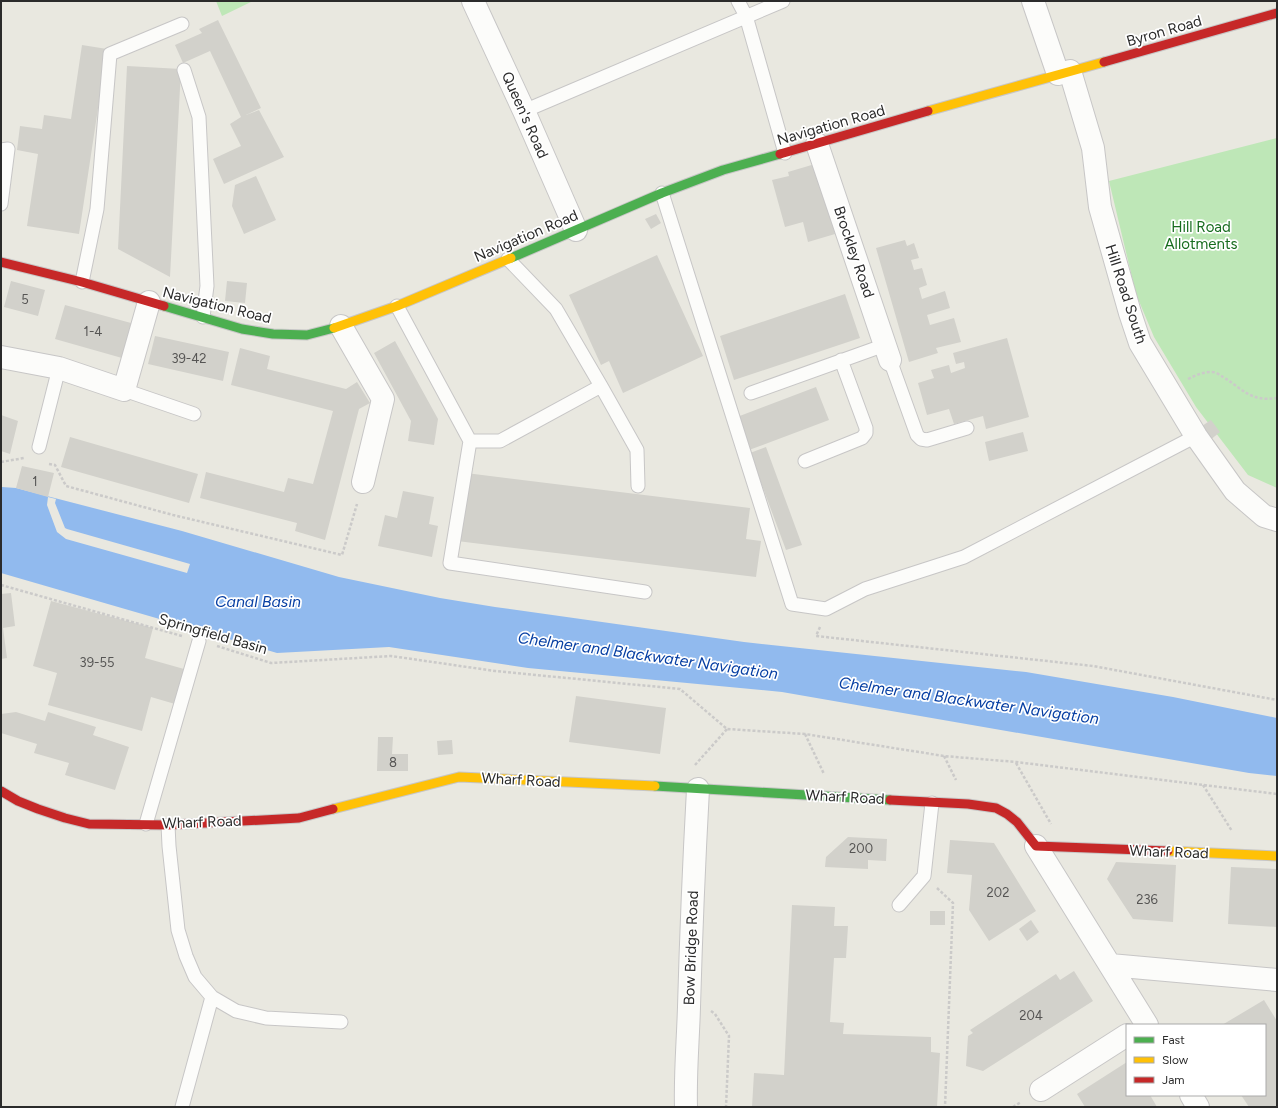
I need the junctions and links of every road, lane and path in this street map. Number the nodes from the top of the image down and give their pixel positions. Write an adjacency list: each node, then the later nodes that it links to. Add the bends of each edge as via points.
1 (473, 1): 10 (street, Queen's Road)
2 (738, 1): 6 (lane)
3 (783, 1): 6 (lane)
4 (1033, 1): 9 (street, Hill Road South)
5 (1277, 13): 9 (street, Byron Road)
6 (746, 16): 10 (lane); 13 (lane)
7 (182, 24): 19 (lane, via 110,54 97,209)
8 (184, 70): 22 (lane, via 199,117 207,286)
9 (1064, 72): 11 (street, Navigation Road); 30 (street, Hill Road South, via 1093,148 1100,207 1130,313 1140,343)
10 (524, 111): 16 (street, Queen's Road)
11 (817, 144): 13 (street, Navigation Road); 24 (street, Brockley Road)
12 (1, 150): 15 (lane, via 8,149)
13 (785, 153): 14 (street, Navigation Road, via 723,170)
14 (662, 193): 16 (street, Navigation Road); 47 (lane, via 792,604)
15 (1, 204)
16 (576, 230): 17 (street, Navigation Road)
17 (508, 259): 21 (street, Navigation Road); 28 (lane, via 556,309)
18 (1, 262): 19 (street, Navigation Road)
19 (82, 282): 20 (street, Navigation Road)
20 (149, 302): 22 (street, Navigation Road); 29 (street)
21 (397, 306): 23 (street, Navigation Road); 36 (lane)
22 (203, 317): 23 (street, Navigation Road, via 242,329 273,334 307,335)
23 (341, 326): 42 (street, via 383,399)
24 (887, 353): 26 (lane); 34 (lane, via 917,435 921,439 927,440)
25 (1, 358): 27 (street)
26 (841, 360): 31 (lane); 39 (lane, via 866,433 862,438)
27 (60, 368): 29 (street); 37 (lane)
28 (601, 386): 36 (lane, via 500,441); 43 (lane, via 637,450)
29 (124, 390): 33 (lane)
30 (1169, 391): 32 (path, via 1199,373 1214,372 1256,398); 35 (street, Hill Road South)
31 (751, 393)
32 (1277, 398)
33 (194, 414)
34 (966, 428)
35 (1196, 436): 44 (street, Hill Road South, via 1235,491 1264,516); 47 (lane, via 964,557 865,589)
36 (470, 441): 46 (lane, via 450,563)
37 (39, 447)
38 (30, 459): 40 (path)
39 (805, 461)
40 (1, 462)
41 (42, 462): 42 (path, via 55,465 66,486 173,515 342,555)
42 (363, 482)
43 (638, 486)
44 (1277, 520)
45 (1, 586): 48 (path, Springfield Basin)
46 (645, 592)
47 (826, 609): 49 (path, via 816,636 1092,666)
48 (199, 641): 50 (path, Springfield Basin, via 272,663 391,656 495,671 680,689); 60 (lane)
49 (1277, 700)
50 (726, 730): 51 (path); 54 (path)
51 (805, 734): 52 (path, via 944,756); 58 (path)
52 (1016, 762): 53 (path); 63 (path)
53 (1203, 785): 57 (path); 64 (path)
54 (675, 788): 55 (street, Wharf Road); 61 (street, Wharf Road, via 459,777 298,818)
55 (698, 789): 58 (street, Wharf Road); 71 (street, Bow Bridge Road)
56 (1, 791): 60 (street, Wharf Road, via 18,801 89,824)
57 (1277, 794)
58 (834, 796): 59 (street, Wharf Road)
59 (932, 803): 62 (street, Wharf Road, via 961,803 1001,810); 66 (lane)
60 (146, 824): 61 (street, Wharf Road)
61 (168, 825): 70 (lane, via 178,930 195,976)
62 (1036, 846): 63 (street, Wharf Road); 68 (street, Wharf Road)
63 (1064, 847): 64 (street, Wharf Road)
64 (1247, 855): 65 (street, Wharf Road)
65 (1277, 856)
66 (924, 876): 67 (lane); 80 (path, via 953,903)
67 (899, 905)
68 (1110, 965): 69 (street); 73 (street, Wharf Road)
69 (1277, 980)
70 (212, 997): 72 (lane, via 236,1010 266,1018); 77 (lane)
71 (689, 1003): 78 (street, Bow Bridge Road); 79 (path, via 702,1003 715,1014 729,1036)
72 (341, 1022)
73 (1145, 1024)
74 (1126, 1036): 75 (street)
75 (1041, 1090)
76 (1192, 1096): 81 (street)
77 (182, 1107)
78 (686, 1107)
79 (726, 1107)
80 (945, 1107)
81 (1198, 1107)

